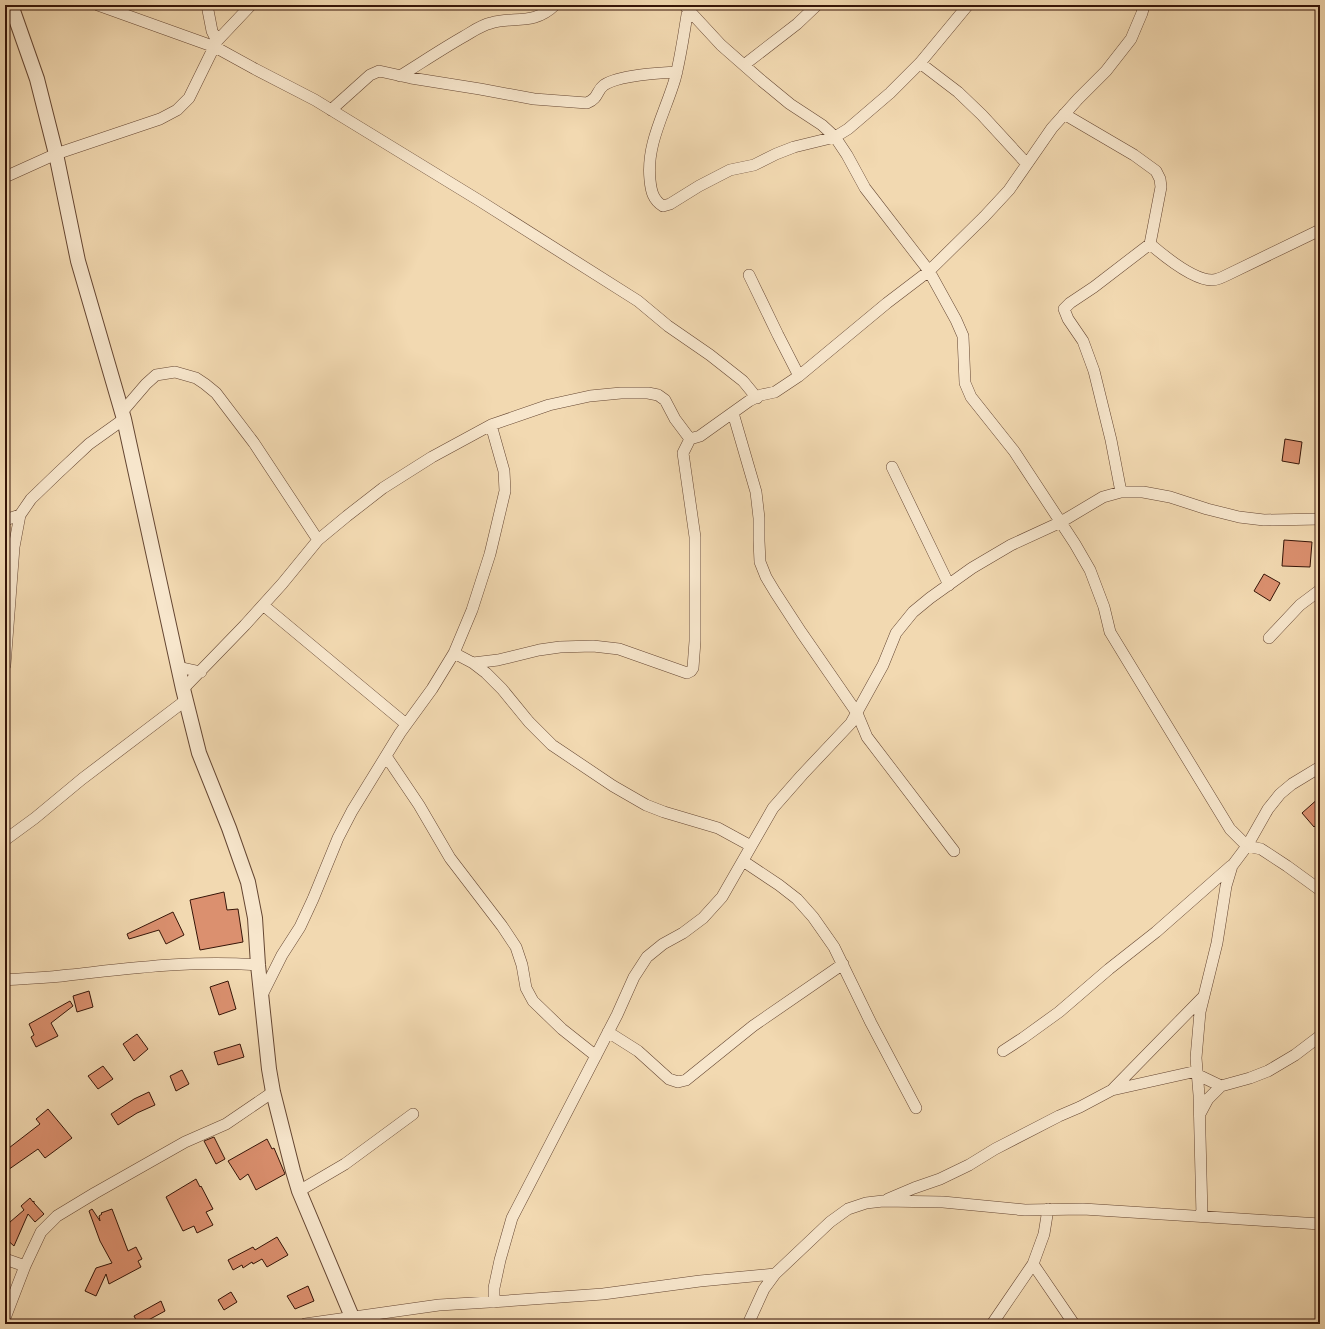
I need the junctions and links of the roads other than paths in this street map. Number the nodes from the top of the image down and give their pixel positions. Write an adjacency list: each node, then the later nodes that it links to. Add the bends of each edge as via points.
1 (11, 5): 18 (street, via 37,79)
2 (207, 5): 10 (street)
3 (251, 5): 10 (street)
4 (554, 5): 14 (street, via 539,16 529,19 490,23)
5 (817, 5): 12 (street)
6 (968, 5): 11 (street)
7 (1144, 5): 16 (street, via 1131,39 1106,71)
8 (102, 6): 10 (street)
9 (686, 7): 12 (street, via 721,45); 13 (street)
10 (216, 44): 15 (street, via 255,69); 18 (street, via 189,98 177,110 160,119)
11 (920, 63): 17 (street, via 862,118); 19 (street, via 958,92)
12 (744, 65): 17 (street, via 790,104)
13 (677, 72): 14 (street, via 638,75 612,81 602,86 594,100 587,102 534,99); 17 (street, via 650,152 651,190 654,198 663,206 730,170 754,165 794,147)
14 (400, 76): 15 (street, via 379,71 370,75)
15 (331, 110): 26 (street, via 638,301 743,381)
16 (1064, 114): 19 (street); 22 (street, via 1134,155 1156,171 1161,187)
17 (835, 137): 23 (street, via 865,188)
18 (56, 154): 20 (street); 28 (street, via 78,261)
19 (1027, 164): 23 (street, via 1009,190)
20 (5, 177)
21 (1320, 230): 22 (street, via 1214,280 1202,279 1166,259)
22 (1150, 244): 32 (street, via 1064,310 1083,341 1094,371)
23 (929, 271): 25 (street, via 887,302); 36 (street, via 963,336 965,383 971,397 1014,450)
24 (749, 275): 25 (street)
25 (800, 376): 26 (street, via 776,392)
26 (757, 398): 27 (street)
27 (733, 413): 30 (street, via 700,436); 48 (street, via 756,492 760,562 766,577)
28 (123, 415): 33 (street, via 31,499); 37 (street, via 156,375 175,372 196,378 216,393 254,443); 45 (street)
29 (492, 425): 30 (street, via 549,405 590,396 648,393 665,400); 37 (street, via 383,488); 42 (street, via 504,472 505,491 490,554 472,610)
30 (690, 439): 43 (street, via 684,453 695,537 695,641 691,671 687,673 619,650 592,646 539,650)
31 (892, 467): 38 (street)
32 (1121, 492): 34 (street, via 1143,492 1170,497 1207,510 1239,517 1264,520); 36 (street, via 1103,497)
33 (20, 516): 35 (street); 44 (street, via 14,547)
34 (1320, 519)
35 (5, 520)
36 (1061, 522): 38 (street, via 1011,545); 54 (street, via 1090,570 1104,606 1110,632 1223,819)
37 (318, 540): 40 (street)
38 (949, 585): 48 (street, via 913,612 896,633 883,665)
39 (1320, 590): 41 (street, via 1300,605)
40 (263, 605): 46 (street); 49 (street)
41 (1269, 638)
42 (454, 653): 43 (street); 49 (street)
43 (473, 663): 53 (street, via 502,689 528,722 552,745 594,773 646,805 718,828)
44 (5, 665)
45 (178, 667): 46 (street); 47 (street)
46 (201, 672): 47 (street)
47 (184, 695): 52 (street); 60 (street, via 199,753 248,882 255,918)
48 (857, 713): 53 (street, via 841,735 774,808); 55 (street, via 867,737)
49 (406, 724): 50 (street)
50 (386, 756): 63 (street, via 352,810 300,927 282,955); 67 (street, via 450,858 516,947 526,988 533,1001 562,1029)
51 (1320, 767): 54 (street, via 1280,794 1268,809)
52 (5, 840)
53 (751, 846): 56 (street)
54 (1247, 846): 57 (street); 58 (street, via 1260,849)
55 (954, 851)
56 (743, 861): 59 (street, via 797,899 834,946); 64 (street, via 722,897 703,918 648,957 634,977)
57 (1232, 866): 62 (street); 66 (street, via 1059,1012)
58 (1320, 890)
59 (843, 964): 64 (street, via 754,1026 686,1080 678,1082 670,1078 638,1051); 72 (street)
60 (258, 965): 61 (street, via 179,964); 63 (street)
61 (5, 980)
62 (1203, 997): 68 (street, via 1196,1058); 70 (street)
63 (261, 998): 71 (street)
64 (608, 1032): 67 (street)
65 (1320, 1036): 69 (street, via 1268,1071)
66 (1003, 1051)
67 (596, 1056): 84 (street, via 512,1218 500,1260)
68 (1198, 1073): 69 (street); 70 (street); 74 (street)
69 (1221, 1086): 74 (street, via 1208,1099)
70 (1112, 1090): 76 (street, via 995,1149 969,1165)
71 (273, 1092): 75 (street); 82 (street, via 226,1124 185,1142 57,1216 41,1232)
72 (916, 1108)
73 (413, 1114): 75 (street, via 345,1164)
74 (1200, 1114): 78 (street)
75 (300, 1191): 86 (street)
76 (883, 1201): 77 (street, via 943,1202); 83 (street, via 848,1209 814,1236)
77 (1048, 1210): 78 (street, via 1083,1209); 81 (street, via 1044,1234)
78 (1202, 1216): 79 (street)
79 (1320, 1224)
80 (5, 1260): 82 (street)
81 (1033, 1264): 89 (street); 90 (street)
82 (25, 1266): 85 (street)
83 (775, 1274): 84 (street, via 603,1294); 88 (street, via 764,1289)
84 (494, 1302): 86 (street, via 439,1305)
85 (5, 1318)
86 (353, 1321): 87 (street)
87 (305, 1324)
88 (748, 1324)
89 (992, 1324)
90 (1074, 1324)

